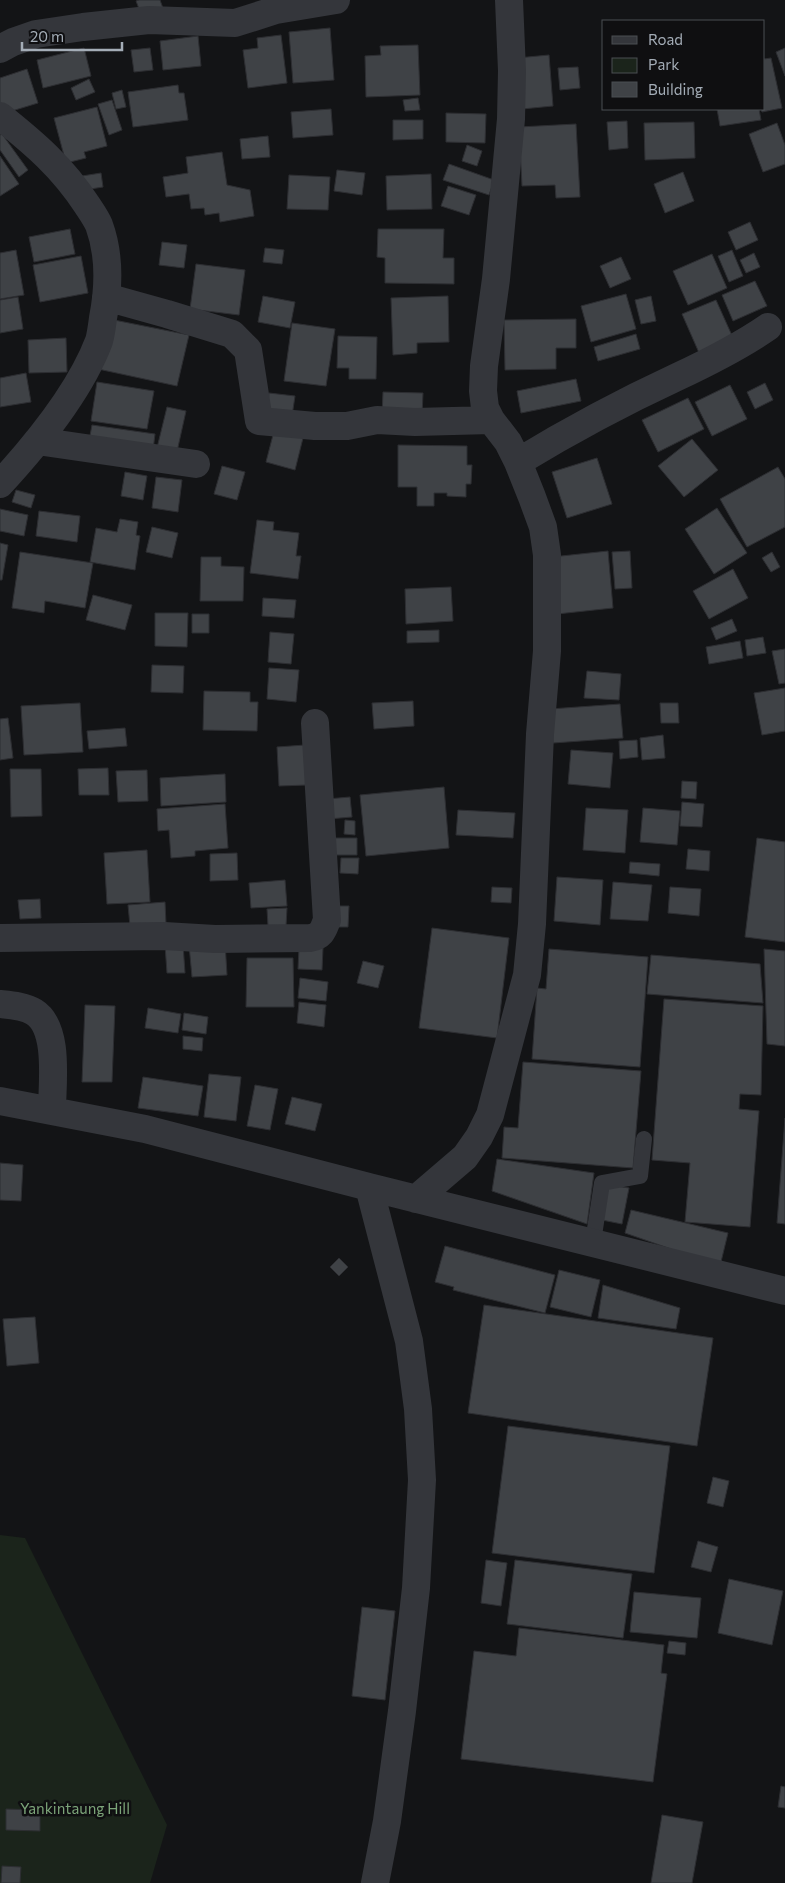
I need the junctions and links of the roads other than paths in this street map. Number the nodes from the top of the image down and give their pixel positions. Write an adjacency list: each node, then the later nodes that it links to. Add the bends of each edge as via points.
1 (336, 0): 3 (street, via 276,10)
2 (509, 0): 8 (street, via 511,119 484,366 484,408)
3 (234, 12): 4 (street, via 36,34)
4 (0, 49)
5 (0, 116): 6 (street, via 46,154 76,188 98,223 106,252)
6 (106, 297): 8 (street, via 232,334 248,350 259,420 347,426 377,420); 9 (street, via 99,340 84,373)
7 (768, 327): 10 (street, via 698,368 582,425)
8 (491, 420): 10 (street)
9 (37, 441): 11 (street); 12 (street)
10 (518, 462): 20 (street, via 543,527 548,600 548,651 540,734 527,975 490,1115 464,1157)
11 (196, 464)
12 (0, 484)
13 (315, 723): 14 (street, via 327,920 318,936)
14 (0, 938)
15 (0, 1004): 17 (street, via 33,1011 44,1020 52,1051)
16 (0, 1101): 17 (street)
17 (52, 1111): 19 (street, via 144,1129)
18 (644, 1138): 21 (lane, via 640,1176 602,1183)
19 (369, 1187): 20 (street); 23 (street, via 409,1341 418,1409 422,1480 416,1588 405,1683 387,1821)
20 (416, 1199): 21 (street)
21 (593, 1242): 22 (street)
22 (785, 1291)
23 (375, 1883)

